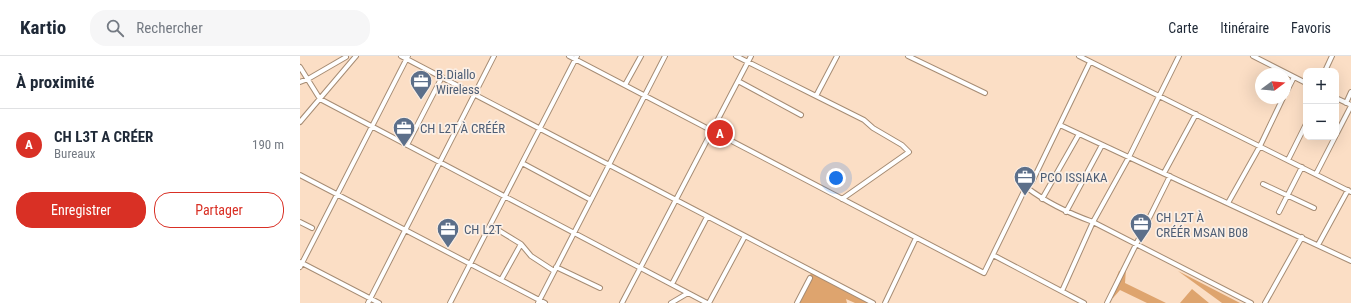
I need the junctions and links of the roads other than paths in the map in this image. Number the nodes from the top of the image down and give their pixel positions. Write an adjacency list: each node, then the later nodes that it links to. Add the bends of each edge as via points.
1 (345, 56): 20 (street); 25 (street)
2 (356, 56): 20 (street)
3 (401, 56): 16 (street)
4 (494, 56): 33 (street)
5 (569, 56): 17 (street)
6 (641, 56): 30 (street)
7 (665, 56): 34 (street)
8 (736, 56): 18 (street)
9 (751, 56): 18 (street)
10 (837, 56): 35 (street)
11 (908, 56): 32 (street)
12 (1079, 56): 19 (street)
13 (1179, 56): 36 (street)
14 (1253, 56): 23 (street)
15 (1332, 56): 22 (street)
16 (407, 57): 24 (street); 46 (street)
17 (576, 58): 30 (street); 47 (street)
18 (748, 62): 26 (street); 35 (street)
19 (1090, 62): 36 (street); 45 (street)
20 (350, 63): 37 (street)
21 (300, 67): 25 (street)
22 (1326, 68)
23 (1294, 76): 27 (street); 29 (street)
24 (442, 77): 33 (street); 53 (street)
25 (308, 79): 28 (street); 37 (street)
26 (738, 81): 43 (street); 50 (street)
27 (1303, 81)
28 (300, 82)
29 (1291, 82)
30 (625, 85): 34 (street)
31 (1351, 92): 39 (street)
32 (985, 93)
33 (474, 94): 47 (street); 58 (street)
34 (645, 96): 50 (street); 60 (street)
35 (816, 96): 72 (street, via 864,120 909,152)
36 (1160, 96): 42 (street); 56 (street)
37 (320, 99): 44 (street); 46 (street)
38 (1339, 100): 39 (street)
39 (1346, 103): 41 (street)
40 (1280, 104): 55 (street)
41 (1351, 106): 49 (street)
42 (1196, 114): 55 (street); 62 (street)
43 (801, 115)
44 (300, 122)
45 (1060, 125): 51 (street); 67 (street, via 1032,182)
46 (372, 126): 53 (street); 70 (street)
47 (540, 129): 59 (street); 60 (street)
48 (1303, 130): 57 (street)
49 (1339, 130)
50 (712, 131): 72 (street); 75 (street)
51 (1079, 134): 54 (street); 73 (street)
52 (1334, 140): 63 (street)
53 (407, 145): 58 (street)
54 (1102, 145): 56 (street); 78 (street)
55 (1260, 146): 57 (street); 76 (street)
56 (1129, 157): 62 (street); 82 (street)
57 (1288, 160): 61 (street)
58 (440, 162): 71 (street); 85 (street)
59 (522, 163): 71 (street); 74 (street)
60 (609, 165): 74 (street); 75 (street)
61 (1302, 167): 63 (street); 69 (street)
62 (1164, 173): 65 (street)
63 (1316, 174): 68 (street)
64 (300, 175): 70 (street)
65 (1170, 176): 76 (street); 91 (street)
66 (1263, 184): 69 (street)
67 (1026, 186): 73 (street); 93 (street)
68 (1349, 191): 92 (street)
69 (1288, 195): 77 (street); 79 (street)
70 (336, 196): 85 (street); 95 (street)
71 (505, 196): 83 (street); 86 (street)
72 (842, 199): 89 (street)
73 (1042, 199): 78 (street)
74 (591, 200): 86 (street)
75 (676, 200): 80 (street); 97 (street)
76 (1228, 203): 88 (street)
77 (1314, 208)
78 (1066, 212): 82 (street)
79 (1279, 212)
80 (707, 216): 87 (street); 101 (street)
81 (300, 222): 84 (street)
82 (1093, 222): 91 (street); 103 (street)
83 (490, 225): 90 (street); 96 (street)
84 (312, 228)
85 (405, 230): 96 (street); 105 (street)
86 (574, 233): 97 (street); 98 (street)
87 (745, 236): 114 (street); 116 (street)
88 (1302, 237): 92 (street); 120 (street)
89 (916, 238): 93 (street, via 984,273); 117 (street)
90 (521, 244): 98 (street, via 530,256); 100 (street)
91 (1136, 245): 118 (street); 119 (street)
92 (1318, 245): 94 (street)
93 (993, 255): 103 (street)
94 (1351, 260)
95 (301, 264): 105 (street)
96 (470, 264): 100 (street); 110 (street)
97 (640, 268): 101 (street); 112 (street)
98 (555, 269): 102 (street); 106 (street)
99 (810, 278): 115 (street)
100 (501, 280): 106 (street)
101 (672, 284): 104 (street)
102 (600, 288)
103 (1062, 292): 107 (street)
104 (688, 293): 113 (street); 114 (street)
105 (370, 298): 108 (street); 109 (street)
106 (538, 302): 111 (street)
107 (1081, 302)
108 (368, 303)
109 (379, 303)
110 (450, 303)
111 (544, 303)
112 (622, 303)
113 (671, 303)
114 (708, 303)
115 (797, 303)
116 (872, 303)
117 (885, 303)
118 (1107, 303)
119 (1251, 303)
120 (1265, 303)

